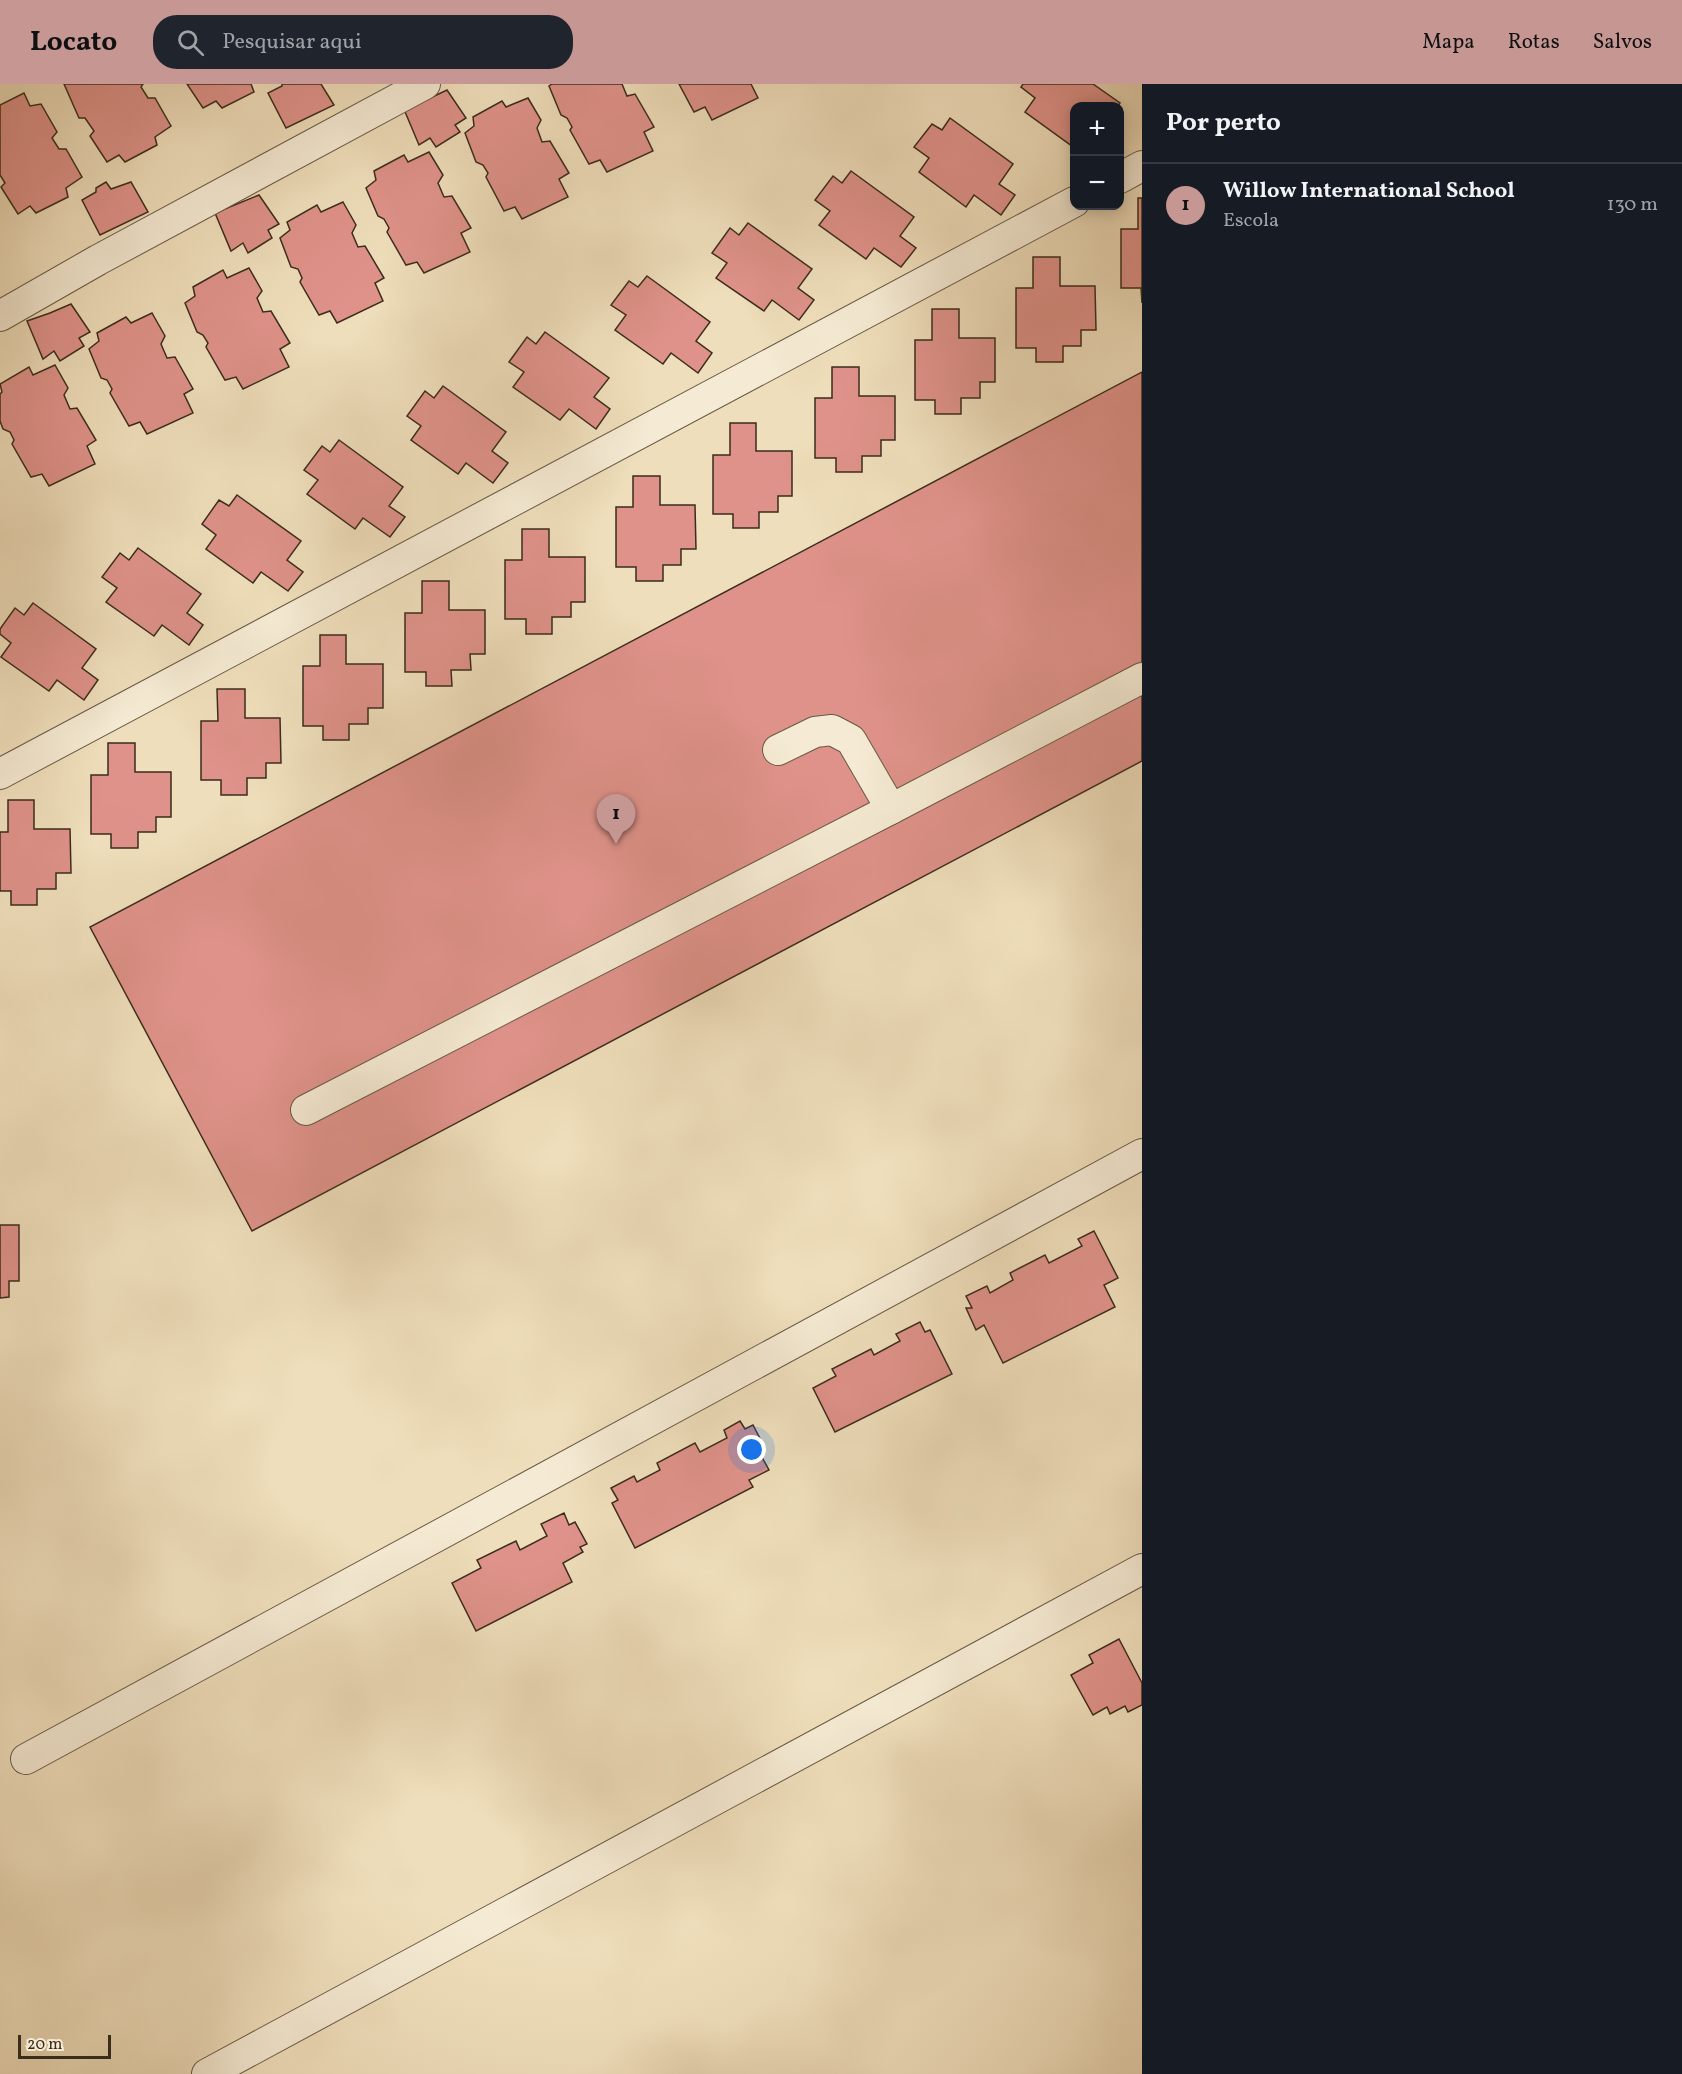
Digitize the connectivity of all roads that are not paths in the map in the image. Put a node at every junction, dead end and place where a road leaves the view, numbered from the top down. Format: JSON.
{"nodes":[{"id":1,"x":425,"y":84,"type":"edge"},
{"id":2,"x":1142,"y":166,"type":"edge"},
{"id":3,"x":1124,"y":175,"type":"edge"},
{"id":4,"x":1070,"y":204,"type":"edge"},
{"id":5,"x":0,"y":316,"type":"edge"},
{"id":6,"x":1142,"y":678,"type":"edge"},
{"id":7,"x":778,"y":750,"type":"dead end"},
{"id":8,"x":0,"y":774,"type":"edge"},
{"id":9,"x":891,"y":809,"type":"junction"},
{"id":10,"x":306,"y":1110,"type":"dead end"},
{"id":11,"x":1142,"y":1154,"type":"edge"},
{"id":12,"x":1142,"y":1569,"type":"edge"},
{"id":13,"x":27,"y":1759,"type":"dead end"},
{"id":14,"x":207,"y":2074,"type":"edge"}],
"edges":[{"from":1,"to":5,"type":"street"},
{"from":2,"to":3,"type":"street"},
{"from":4,"to":8,"type":"street"},
{"from":6,"to":9,"type":"street"},
{"from":7,"to":9,"type":"street"},
{"from":9,"to":10,"type":"street"},
{"from":11,"to":13,"type":"street"},
{"from":12,"to":14,"type":"street"}]}
